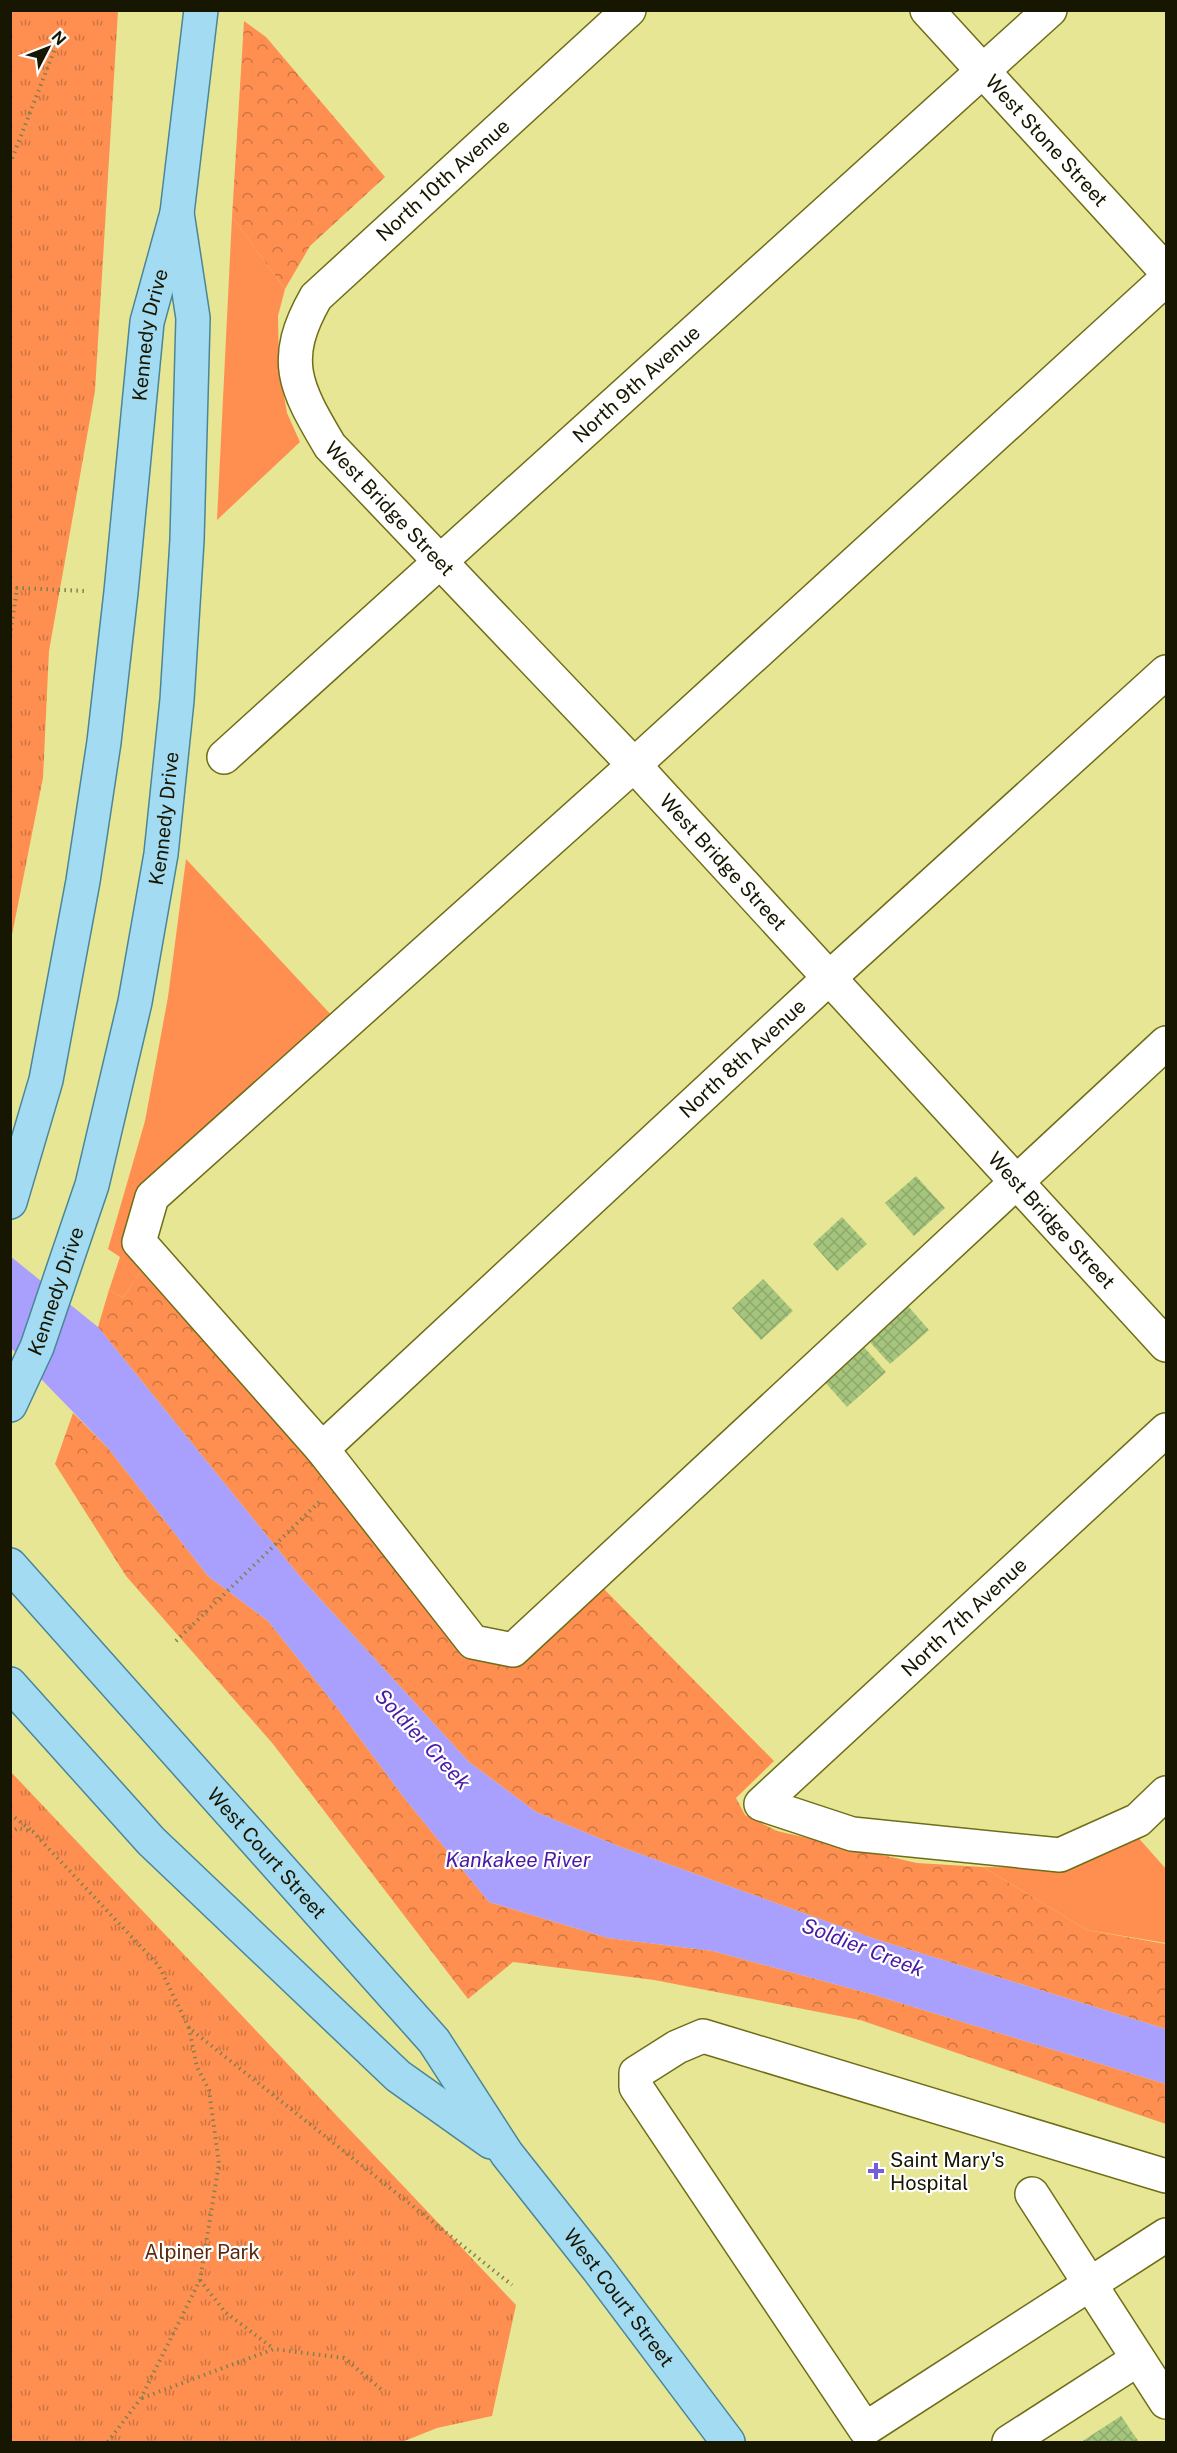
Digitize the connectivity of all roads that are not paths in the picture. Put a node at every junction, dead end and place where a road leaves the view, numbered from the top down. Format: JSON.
{"nodes":[{"id":1,"x":201,"y":10,"type":"edge"},
{"id":2,"x":629,"y":10,"type":"edge"},
{"id":3,"x":927,"y":10,"type":"edge"},
{"id":4,"x":1050,"y":10,"type":"edge"},
{"id":5,"x":984,"y":71,"type":"junction"},
{"id":6,"x":177,"y":213,"type":"junction"},
{"id":7,"x":1167,"y":271,"type":"edge"},
{"id":8,"x":1167,"y":279,"type":"edge"},
{"id":9,"x":294,"y":371,"type":"joint"},
{"id":10,"x":439,"y":562,"type":"junction"},
{"id":11,"x":1167,"y":672,"type":"edge"},
{"id":12,"x":224,"y":757,"type":"dead end"},
{"id":13,"x":634,"y":765,"type":"junction"},
{"id":14,"x":828,"y":979,"type":"junction"},
{"id":15,"x":1167,"y":1043,"type":"edge"},
{"id":16,"x":1016,"y":1182,"type":"junction"},
{"id":17,"x":10,"y":1202,"type":"edge"},
{"id":18,"x":1167,"y":1345,"type":"edge"},
{"id":19,"x":10,"y":1405,"type":"edge"},
{"id":20,"x":1167,"y":1431,"type":"edge"},
{"id":21,"x":322,"y":1449,"type":"junction"},
{"id":22,"x":10,"y":1565,"type":"edge"},
{"id":23,"x":10,"y":1684,"type":"edge"},
{"id":24,"x":1167,"y":1793,"type":"edge"},
{"id":25,"x":507,"y":2154,"type":"junction"},
{"id":26,"x":1167,"y":2176,"type":"edge"},
{"id":27,"x":1032,"y":2194,"type":"dead end"},
{"id":28,"x":1167,"y":2235,"type":"edge"},
{"id":29,"x":1090,"y":2286,"type":"junction"},
{"id":30,"x":1138,"y":2359,"type":"junction"},
{"id":31,"x":1167,"y":2402,"type":"edge"},
{"id":32,"x":870,"y":2436,"type":"edge"},
{"id":33,"x":728,"y":2442,"type":"edge"},
{"id":34,"x":1009,"y":2442,"type":"edge"}],
"edges":[{"from":1,"to":6,"type":"main road","name":"Kennedy Drive"},
{"from":2,"to":9,"type":"street","name":"North 10th Avenue"},
{"from":3,"to":5,"type":"street","name":"West Stone Street"},
{"from":4,"to":5,"type":"street","name":"North 9th Avenue"},
{"from":5,"to":7,"type":"street","name":"West Stone Street"},
{"from":5,"to":10,"type":"street","name":"North 9th Avenue"},
{"from":6,"to":17,"type":"main road","name":"Kennedy Drive"},
{"from":6,"to":19,"type":"main road","name":"Kennedy Drive"},
{"from":8,"to":13,"type":"street"},
{"from":9,"to":10,"type":"street","name":"West Bridge Street"},
{"from":10,"to":12,"type":"street","name":"North 9th Avenue"},
{"from":10,"to":13,"type":"street","name":"West Bridge Street"},
{"from":11,"to":14,"type":"street","name":"North 8th Avenue"},
{"from":13,"to":14,"type":"street","name":"West Bridge Street"},
{"from":13,"to":21,"type":"street"},
{"from":14,"to":16,"type":"street","name":"West Bridge Street"},
{"from":14,"to":21,"type":"street","name":"North 8th Avenue"},
{"from":15,"to":16,"type":"street"},
{"from":16,"to":18,"type":"street","name":"West Bridge Street"},
{"from":16,"to":21,"type":"street"},
{"from":20,"to":24,"type":"street","name":"North 7th Avenue"},
{"from":22,"to":25,"type":"main road","name":"West Court Street"},
{"from":23,"to":25,"type":"main road","name":"West Court Street"},
{"from":25,"to":33,"type":"main road","name":"West Court Street"},
{"from":26,"to":32,"type":"street"},
{"from":27,"to":29,"type":"street"},
{"from":28,"to":29,"type":"street"},
{"from":29,"to":30,"type":"street"},
{"from":29,"to":32,"type":"street"},
{"from":30,"to":31,"type":"street"},
{"from":30,"to":34,"type":"street"}]}
